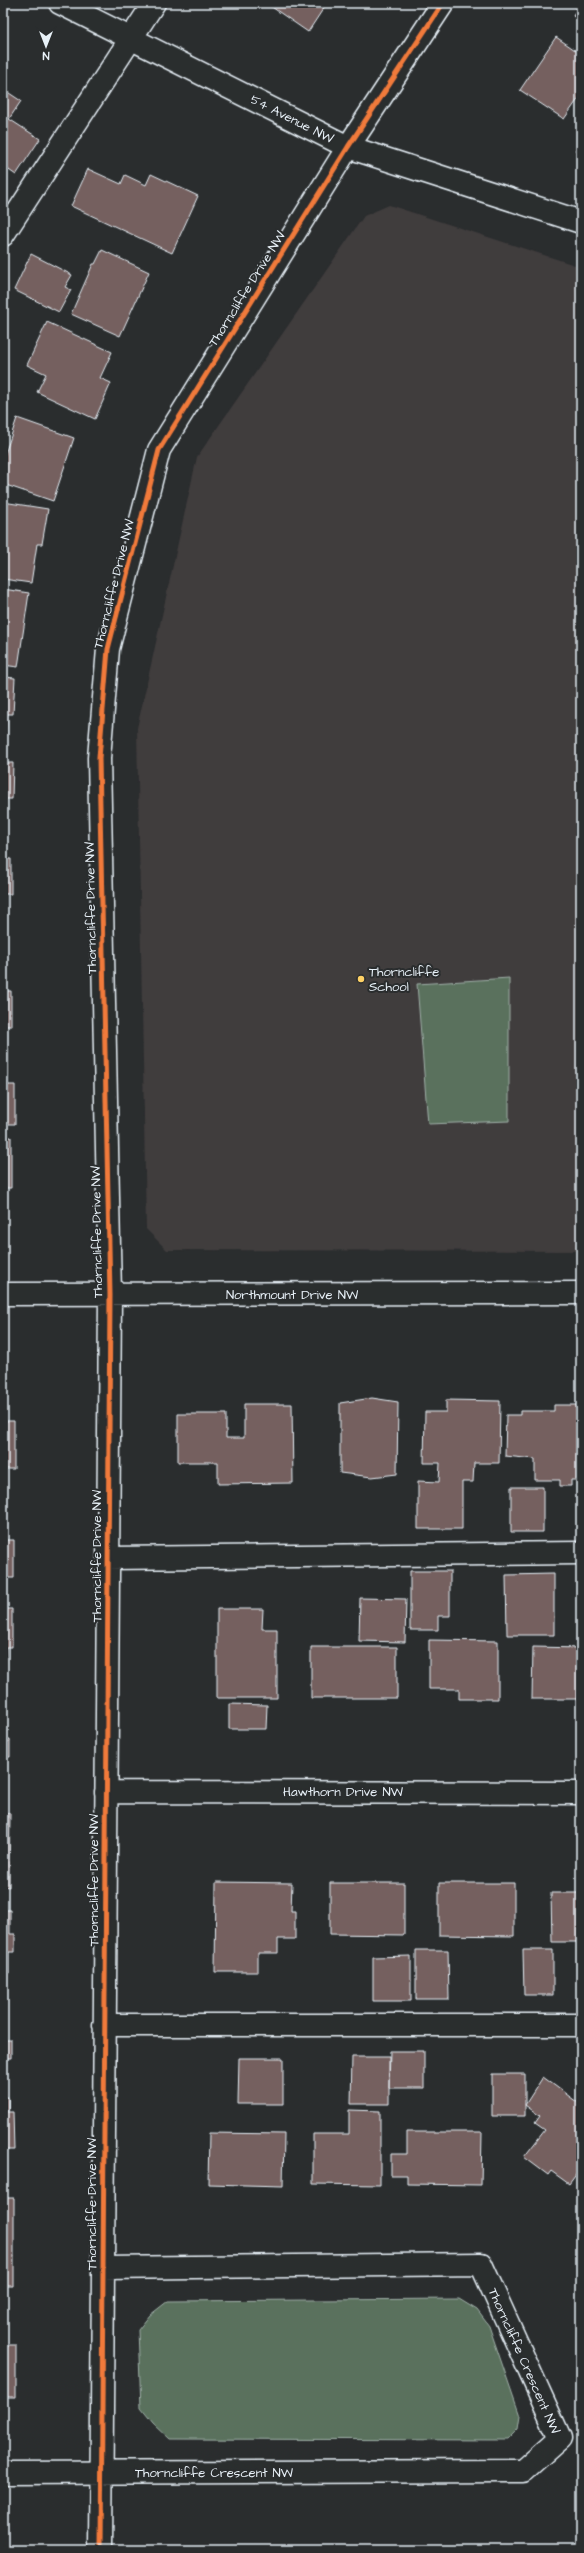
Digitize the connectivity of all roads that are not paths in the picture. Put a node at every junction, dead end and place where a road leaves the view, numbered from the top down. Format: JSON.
{"nodes":[{"id":1,"x":60,"y":3,"type":"edge"},
{"id":2,"x":154,"y":3,"type":"edge"},
{"id":3,"x":443,"y":3,"type":"edge"},
{"id":4,"x":131,"y":38,"type":"junction"},
{"id":5,"x":348,"y":147,"type":"junction"},
{"id":6,"x":581,"y":222,"type":"edge"},
{"id":7,"x":3,"y":235,"type":"edge"},
{"id":8,"x":3,"y":1294,"type":"edge"},
{"id":9,"x":581,"y":1294,"type":"edge"},
{"id":10,"x":110,"y":1295,"type":"junction"},
{"id":11,"x":581,"y":1553,"type":"edge"},
{"id":12,"x":108,"y":1558,"type":"junction"},
{"id":13,"x":106,"y":1792,"type":"junction"},
{"id":14,"x":581,"y":1793,"type":"edge"},
{"id":15,"x":104,"y":2025,"type":"junction"},
{"id":16,"x":581,"y":2025,"type":"edge"},
{"id":17,"x":103,"y":2268,"type":"junction"},
{"id":18,"x":3,"y":2473,"type":"edge"},
{"id":19,"x":101,"y":2474,"type":"junction"},
{"id":20,"x":101,"y":2550,"type":"edge"}],
"edges":[{"from":1,"to":4,"type":"street","name":"54 Avenue NW"},
{"from":2,"to":4,"type":"street"},
{"from":3,"to":5,"type":"street","name":"Thorncliffe Drive NW"},
{"from":4,"to":5,"type":"street","name":"54 Avenue NW"},
{"from":4,"to":7,"type":"street"},
{"from":5,"to":6,"type":"street","name":"54 Avenue NW"},
{"from":5,"to":10,"type":"street","name":"Thorncliffe Drive NW"},
{"from":8,"to":10,"type":"street","name":"Northmount Drive NW"},
{"from":9,"to":10,"type":"street","name":"Northmount Drive NW"},
{"from":10,"to":12,"type":"street","name":"Thorncliffe Drive NW"},
{"from":11,"to":12,"type":"street"},
{"from":12,"to":13,"type":"street","name":"Thorncliffe Drive NW"},
{"from":13,"to":14,"type":"street","name":"Hawthorn Drive NW"},
{"from":13,"to":15,"type":"street","name":"Thorncliffe Drive NW"},
{"from":15,"to":16,"type":"street"},
{"from":15,"to":17,"type":"street","name":"Thorncliffe Drive NW"},
{"from":17,"to":19,"type":"street","name":"Thorncliffe Drive NW"},
{"from":17,"to":19,"type":"street","name":"Thorncliffe Crescent NW"},
{"from":18,"to":19,"type":"street"},
{"from":19,"to":20,"type":"street","name":"Thorncliffe Drive NW"}]}
